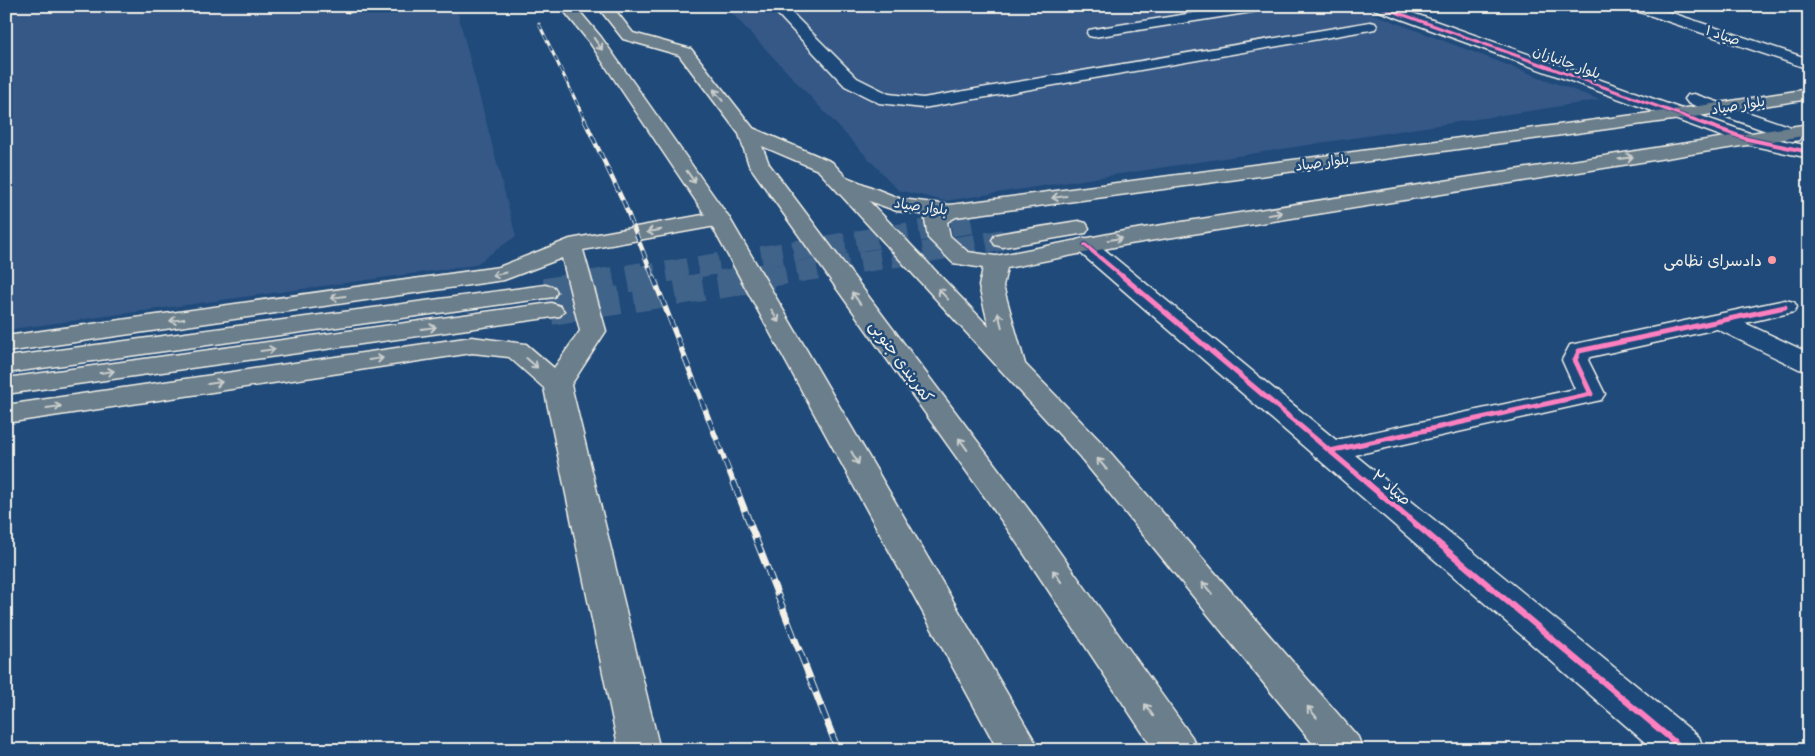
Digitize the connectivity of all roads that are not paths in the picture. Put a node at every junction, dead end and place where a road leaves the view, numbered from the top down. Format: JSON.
{"nodes":[{"id":1,"x":777,"y":6,"type":"edge"},
{"id":2,"x":1265,"y":6,"type":"edge"},
{"id":3,"x":1379,"y":6,"type":"edge"},
{"id":4,"x":1636,"y":6,"type":"edge"},
{"id":5,"x":605,"y":7,"type":"edge"},
{"id":6,"x":570,"y":9,"type":"edge"},
{"id":7,"x":1433,"y":9,"type":"edge"},
{"id":8,"x":1157,"y":10,"type":"dead end"},
{"id":9,"x":1409,"y":17,"type":"junction"},
{"id":10,"x":1179,"y":20,"type":"junction"},
{"id":11,"x":1370,"y":26,"type":"dead end"},
{"id":12,"x":1094,"y":33,"type":"dead end"},
{"id":13,"x":1239,"y":49,"type":"junction"},
{"id":14,"x":1809,"y":64,"type":"edge"},
{"id":15,"x":1675,"y":93,"type":"dead end"},
{"id":16,"x":1809,"y":94,"type":"edge"},
{"id":17,"x":1719,"y":108,"type":"junction"},
{"id":18,"x":1680,"y":114,"type":"junction"},
{"id":19,"x":1809,"y":129,"type":"edge"},
{"id":20,"x":1548,"y":132,"type":"junction"},
{"id":21,"x":1787,"y":132,"type":"junction"},
{"id":22,"x":748,"y":134,"type":"junction"},
{"id":23,"x":1747,"y":139,"type":"junction"},
{"id":24,"x":1809,"y":152,"type":"edge"},
{"id":25,"x":1597,"y":163,"type":"junction"},
{"id":26,"x":839,"y":181,"type":"junction"},
{"id":27,"x":950,"y":211,"type":"junction"},
{"id":28,"x":720,"y":219,"type":"junction"},
{"id":29,"x":975,"y":222,"type":"tunnel mouth"},
{"id":30,"x":1003,"y":240,"type":"tunnel mouth"},
{"id":31,"x":1085,"y":245,"type":"junction"},
{"id":32,"x":570,"y":246,"type":"junction"},
{"id":33,"x":996,"y":263,"type":"junction"},
{"id":34,"x":1785,"y":307,"type":"dead end"},
{"id":35,"x":1720,"y":320,"type":"junction"},
{"id":36,"x":6,"y":344,"type":"edge"},
{"id":37,"x":1809,"y":363,"type":"edge"},
{"id":38,"x":6,"y":365,"type":"edge"},
{"id":39,"x":1012,"y":367,"type":"junction"},
{"id":40,"x":557,"y":385,"type":"junction"},
{"id":41,"x":6,"y":386,"type":"edge"},
{"id":42,"x":6,"y":414,"type":"edge"},
{"id":43,"x":1330,"y":451,"type":"junction"},
{"id":44,"x":640,"y":750,"type":"edge"},
{"id":45,"x":1020,"y":750,"type":"edge"},
{"id":46,"x":1177,"y":750,"type":"edge"},
{"id":47,"x":1343,"y":750,"type":"edge"},
{"id":48,"x":1684,"y":750,"type":"edge"}],
"edges":[{"from":1,"to":13,"type":"street"},
{"from":2,"to":10,"type":"street"},
{"from":3,"to":9,"type":"street","name":"بلوار جانبازان"},
{"from":4,"to":14,"type":"street","name":"صیاد ۱"},
{"from":5,"to":6,"type":"main road"},
{"from":22,"to":5,"type":"main road","name":"کمربندی جنوبی","one_way":true},
{"from":6,"to":28,"type":"main road","one_way":true},
{"from":7,"to":9,"type":"street"},
{"from":8,"to":10,"type":"street"},
{"from":9,"to":18,"type":"street","name":"بلوار جانبازان"},
{"from":10,"to":12,"type":"street"},
{"from":10,"to":13,"type":"street"},
{"from":11,"to":13,"type":"street"},
{"from":15,"to":17,"type":"street"},
{"from":16,"to":17,"type":"main road","name":"بلوار صیاد"},
{"from":17,"to":18,"type":"main road","name":"بلوار صیاد"},
{"from":17,"to":21,"type":"street"},
{"from":18,"to":20,"type":"main road","name":"بلوار صیاد"},
{"from":18,"to":23,"type":"street","name":"بلوار جانبازان"},
{"from":19,"to":21,"type":"main road"},
{"from":20,"to":27,"type":"main road","name":"بلوار صیاد","one_way":true},
{"from":20,"to":29,"type":"main road"},
{"from":21,"to":23,"type":"main road"},
{"from":21,"to":24,"type":"street"},
{"from":22,"to":26,"type":"main road"},
{"from":46,"to":22,"type":"main road","name":"کمربندی جنوبی","one_way":true},
{"from":23,"to":24,"type":"street","name":"بلوار جانبازان"},
{"from":25,"to":23,"type":"main road","one_way":true},
{"from":25,"to":30,"type":"main road"},
{"from":31,"to":25,"type":"main road","one_way":true},
{"from":26,"to":27,"type":"main road","name":"بلوار صیاد"},
{"from":39,"to":26,"type":"main road","one_way":true},
{"from":27,"to":33,"type":"main road"},
{"from":28,"to":32,"type":"main road","one_way":true},
{"from":28,"to":45,"type":"main road","one_way":true},
{"from":31,"to":33,"type":"main road"},
{"from":31,"to":43,"type":"street","name":"صیاد ۲"},
{"from":32,"to":36,"type":"main road","one_way":true},
{"from":32,"to":40,"type":"main road"},
{"from":39,"to":33,"type":"main road","one_way":true},
{"from":34,"to":35,"type":"street"},
{"from":35,"to":37,"type":"street"},
{"from":35,"to":43,"type":"street"},
{"from":41,"to":38,"type":"main road","one_way":true},
{"from":47,"to":39,"type":"main road","one_way":true},
{"from":42,"to":40,"type":"main road","one_way":true},
{"from":40,"to":44,"type":"main road"},
{"from":43,"to":48,"type":"street","name":"صیاد ۲"}]}
